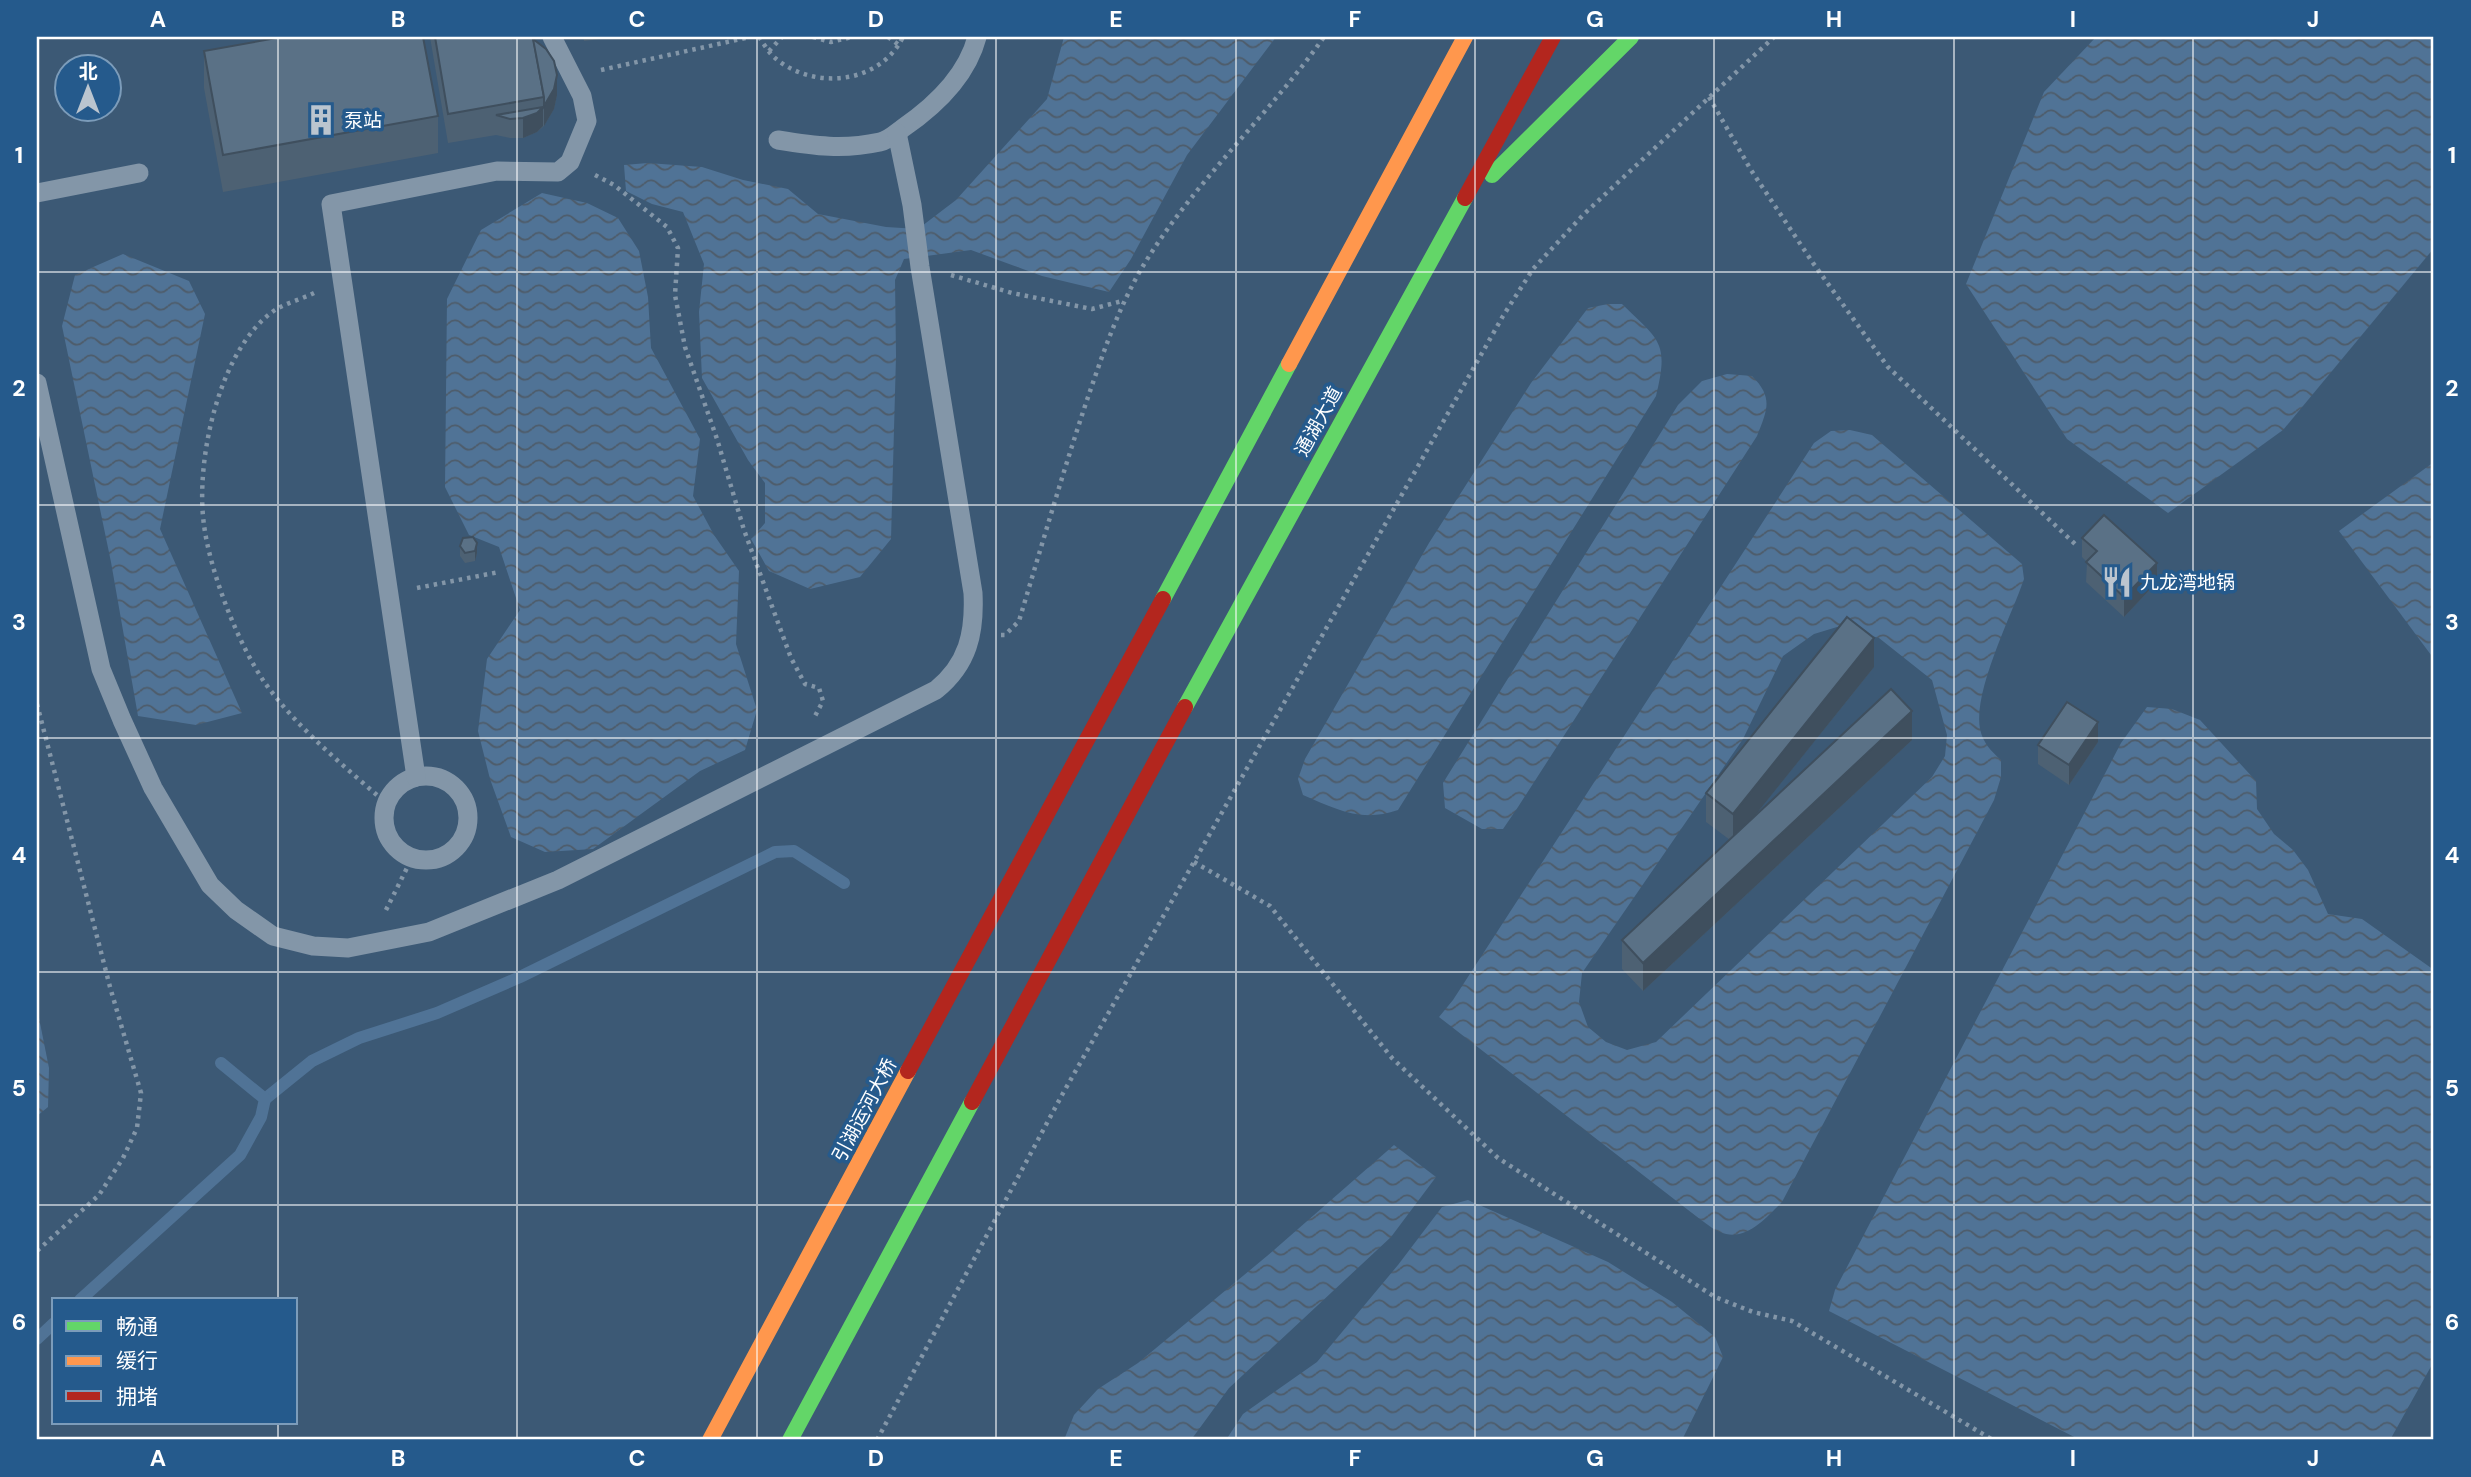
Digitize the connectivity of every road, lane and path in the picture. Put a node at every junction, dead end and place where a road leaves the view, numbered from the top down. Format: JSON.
{"nodes":[{"id":1,"x":552,"y":37,"type":"edge"},
{"id":2,"x":750,"y":37,"type":"edge"},
{"id":3,"x":759,"y":37,"type":"edge"},
{"id":4,"x":782,"y":37,"type":"edge"},
{"id":5,"x":813,"y":37,"type":"edge"},
{"id":6,"x":852,"y":37,"type":"edge"},
{"id":7,"x":888,"y":37,"type":"edge"},
{"id":8,"x":903,"y":37,"type":"edge"},
{"id":9,"x":977,"y":37,"type":"edge"},
{"id":10,"x":1324,"y":37,"type":"edge"},
{"id":11,"x":1465,"y":37,"type":"edge"},
{"id":12,"x":1553,"y":37,"type":"edge"},
{"id":13,"x":1631,"y":37,"type":"edge"},
{"id":14,"x":1774,"y":37,"type":"edge"},
{"id":15,"x":899,"y":45,"type":"junction"},
{"id":16,"x":769,"y":51,"type":"junction"},
{"id":17,"x":572,"y":76,"type":"junction"},
{"id":18,"x":1709,"y":97,"type":"junction"},
{"id":19,"x":897,"y":133,"type":"junction"},
{"id":20,"x":778,"y":140,"type":"dead end"},
{"id":21,"x":570,"y":162,"type":"junction"},
{"id":22,"x":139,"y":173,"type":"dead end"},
{"id":23,"x":37,"y":193,"type":"edge"},
{"id":24,"x":1460,"y":206,"type":"junction"},
{"id":25,"x":920,"y":267,"type":"junction"},
{"id":26,"x":342,"y":281,"type":"junction"},
{"id":27,"x":1123,"y":301,"type":"junction"},
{"id":28,"x":37,"y":383,"type":"edge"},
{"id":29,"x":2075,"y":544,"type":"dead end"},
{"id":30,"x":499,"y":572,"type":"dead end"},
{"id":31,"x":388,"y":594,"type":"junction"},
{"id":32,"x":972,"y":634,"type":"junction"},
{"id":33,"x":37,"y":704,"type":"edge"},
{"id":34,"x":814,"y":751,"type":"junction"},
{"id":35,"x":416,"y":777,"type":"junction"},
{"id":36,"x":386,"y":803,"type":"junction"},
{"id":37,"x":412,"y":858,"type":"junction"},
{"id":38,"x":1194,"y":862,"type":"junction"},
{"id":39,"x":368,"y":944,"type":"junction"},
{"id":40,"x":37,"y":1251,"type":"edge"},
{"id":41,"x":710,"y":1440,"type":"edge"},
{"id":42,"x":790,"y":1440,"type":"edge"},
{"id":43,"x":877,"y":1440,"type":"edge"},
{"id":44,"x":1993,"y":1440,"type":"edge"}],
"edges":[{"from":1,"to":17,"type":"lane"},
{"from":2,"to":17,"type":"path"},
{"from":3,"to":16,"type":"path"},
{"from":4,"to":16,"type":"path"},
{"from":5,"to":6,"type":"path"},
{"from":7,"to":15,"type":"path"},
{"from":8,"to":15,"type":"path"},
{"from":9,"to":19,"type":"lane"},
{"from":10,"to":27,"type":"path"},
{"from":11,"to":41,"type":"main road","name":"引湖运河大桥"},
{"from":12,"to":24,"type":"main road","name":"通湖大道"},
{"from":13,"to":24,"type":"main road"},
{"from":14,"to":18,"type":"path"},
{"from":15,"to":16,"type":"path"},
{"from":17,"to":21,"type":"lane"},
{"from":18,"to":29,"type":"path"},
{"from":18,"to":38,"type":"path"},
{"from":19,"to":20,"type":"lane"},
{"from":19,"to":25,"type":"lane"},
{"from":21,"to":26,"type":"lane"},
{"from":21,"to":34,"type":"path"},
{"from":22,"to":23,"type":"lane"},
{"from":24,"to":42,"type":"main road","name":"通湖大道"},
{"from":25,"to":27,"type":"path"},
{"from":25,"to":32,"type":"lane"},
{"from":26,"to":31,"type":"lane"},
{"from":26,"to":36,"type":"path"},
{"from":27,"to":32,"type":"path"},
{"from":28,"to":39,"type":"lane"},
{"from":30,"to":31,"type":"path"},
{"from":31,"to":35,"type":"lane"},
{"from":32,"to":34,"type":"lane"},
{"from":33,"to":40,"type":"path"},
{"from":34,"to":39,"type":"lane"},
{"from":35,"to":36,"type":"lane"},
{"from":35,"to":37,"type":"lane"},
{"from":36,"to":37,"type":"lane"},
{"from":37,"to":39,"type":"path"},
{"from":38,"to":43,"type":"path"},
{"from":38,"to":44,"type":"path"}]}
